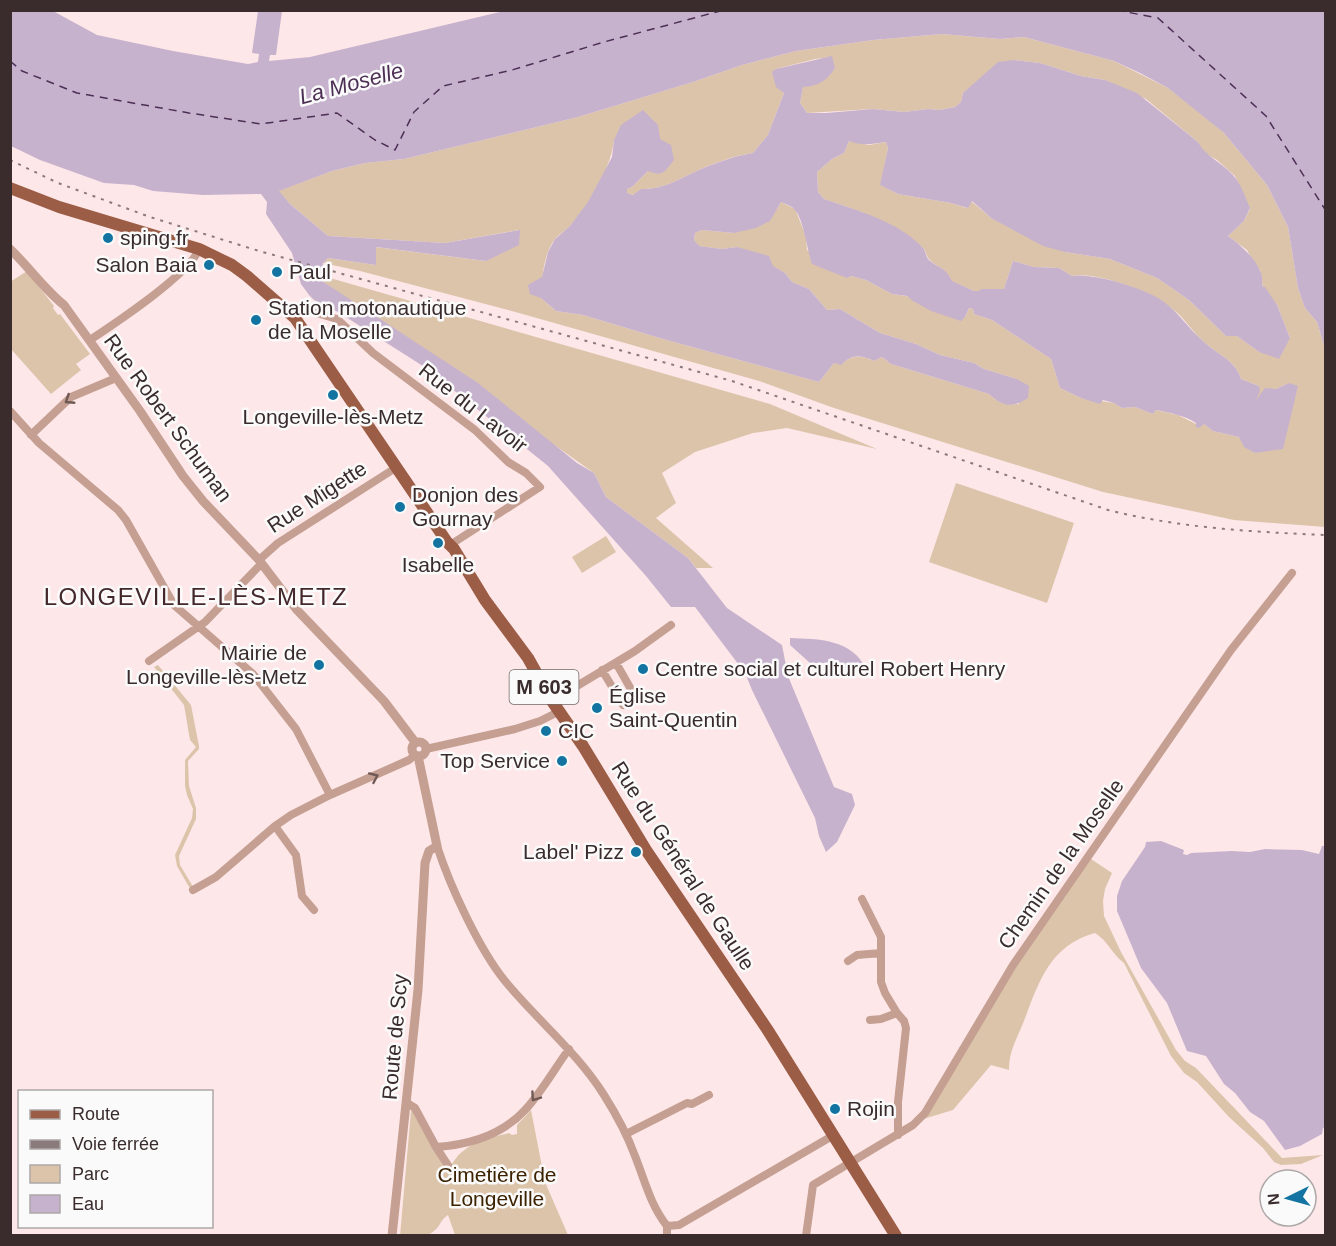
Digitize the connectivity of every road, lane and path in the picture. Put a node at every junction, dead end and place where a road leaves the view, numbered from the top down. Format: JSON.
{"nodes":[{"id":1,"x":10,"y":188,"type":"edge"},
{"id":2,"x":10,"y":249,"type":"edge"},
{"id":3,"x":199,"y":249,"type":"junction"},
{"id":4,"x":295,"y":318,"type":"junction"},
{"id":5,"x":90,"y":340,"type":"junction"},
{"id":6,"x":116,"y":378,"type":"junction"},
{"id":7,"x":10,"y":411,"type":"edge"},
{"id":8,"x":31,"y":435,"type":"junction"},
{"id":9,"x":398,"y":467,"type":"junction"},
{"id":10,"x":450,"y":545,"type":"junction"},
{"id":11,"x":260,"y":562,"type":"junction"},
{"id":12,"x":1292,"y":573,"type":"dead end"},
{"id":13,"x":671,"y":625,"type":"dead end"},
{"id":14,"x":197,"y":627,"type":"junction"},
{"id":15,"x":149,"y":661,"type":"dead end"},
{"id":16,"x":616,"y":663,"type":"junction"},
{"id":17,"x":602,"y":670,"type":"junction"},
{"id":18,"x":556,"y":706,"type":"junction"},
{"id":19,"x":415,"y":742,"type":"junction"},
{"id":20,"x":426,"y":749,"type":"junction"},
{"id":21,"x":417,"y":756,"type":"junction"},
{"id":22,"x":330,"y":795,"type":"junction"},
{"id":23,"x":275,"y":826,"type":"junction"},
{"id":24,"x":437,"y":846,"type":"junction"},
{"id":25,"x":193,"y":890,"type":"dead end"},
{"id":26,"x":862,"y":899,"type":"dead end"},
{"id":27,"x":314,"y":910,"type":"dead end"},
{"id":28,"x":881,"y":953,"type":"junction"},
{"id":29,"x":848,"y":961,"type":"dead end"},
{"id":30,"x":897,"y":1013,"type":"junction"},
{"id":31,"x":870,"y":1020,"type":"dead end"},
{"id":32,"x":569,"y":1049,"type":"junction"},
{"id":33,"x":709,"y":1095,"type":"dead end"},
{"id":34,"x":407,"y":1103,"type":"junction"},
{"id":35,"x":626,"y":1134,"type":"junction"},
{"id":36,"x":834,"y":1135,"type":"junction"},
{"id":37,"x":898,"y":1135,"type":"junction"},
{"id":38,"x":436,"y":1148,"type":"junction"},
{"id":39,"x":851,"y":1162,"type":"junction"},
{"id":40,"x":451,"y":1170,"type":"dead end"},
{"id":41,"x":667,"y":1226,"type":"junction"},
{"id":42,"x":392,"y":1236,"type":"edge"},
{"id":43,"x":667,"y":1236,"type":"edge"},
{"id":44,"x":806,"y":1236,"type":"edge"},
{"id":45,"x":896,"y":1236,"type":"edge"}],
"edges":[{"from":1,"to":3,"type":"main road","name":"Rue du Général de Gaulle","number":"M 603"},
{"from":2,"to":5,"type":"street","name":"Rue Robert Schuman"},
{"from":3,"to":4,"type":"main road","name":"Rue du Général de Gaulle","number":"M 603"},
{"from":3,"to":5,"type":"street"},
{"from":4,"to":9,"type":"main road","name":"Rue du Général de Gaulle","number":"M 603"},
{"from":4,"to":10,"type":"street","name":"Rue du Lavoir"},
{"from":5,"to":6,"type":"street","name":"Rue Robert Schuman"},
{"from":6,"to":8,"type":"street","one_way":true},
{"from":6,"to":11,"type":"street","name":"Rue Robert Schuman"},
{"from":7,"to":8,"type":"street"},
{"from":8,"to":14,"type":"street"},
{"from":9,"to":10,"type":"main road","name":"Rue du Général de Gaulle","number":"M 603"},
{"from":9,"to":11,"type":"street","name":"Rue Migette"},
{"from":10,"to":18,"type":"main road","name":"Rue du Général de Gaulle","number":"M 603"},
{"from":11,"to":14,"type":"street","name":"Rue Migette"},
{"from":11,"to":19,"type":"street","name":"Rue Robert Schuman"},
{"from":12,"to":37,"type":"street","name":"Chemin de la Moselle"},
{"from":13,"to":16,"type":"street"},
{"from":14,"to":15,"type":"street","name":"Rue Migette"},
{"from":14,"to":22,"type":"street"},
{"from":16,"to":17,"type":"street"},
{"from":16,"to":17,"type":"street"},
{"from":17,"to":18,"type":"street"},
{"from":18,"to":20,"type":"street"},
{"from":18,"to":36,"type":"main road","name":"Rue du Général de Gaulle","number":"M 603"},
{"from":19,"to":20,"type":"street"},
{"from":19,"to":21,"type":"street"},
{"from":20,"to":21,"type":"street"},
{"from":22,"to":21,"type":"street","one_way":true},
{"from":21,"to":24,"type":"street"},
{"from":22,"to":23,"type":"street"},
{"from":23,"to":25,"type":"street"},
{"from":23,"to":27,"type":"street"},
{"from":24,"to":32,"type":"street"},
{"from":24,"to":34,"type":"street","name":"Route de Scy"},
{"from":26,"to":28,"type":"street"},
{"from":28,"to":29,"type":"street"},
{"from":28,"to":30,"type":"street"},
{"from":30,"to":31,"type":"street"},
{"from":30,"to":37,"type":"street"},
{"from":32,"to":35,"type":"street"},
{"from":32,"to":38,"type":"street","one_way":true},
{"from":33,"to":35,"type":"street"},
{"from":34,"to":38,"type":"street"},
{"from":34,"to":42,"type":"street","name":"Route de Scy"},
{"from":35,"to":41,"type":"street"},
{"from":36,"to":39,"type":"main road","name":"Rue du Général de Gaulle","number":"M 603"},
{"from":36,"to":41,"type":"street"},
{"from":37,"to":39,"type":"street","name":"Chemin de la Moselle"},
{"from":38,"to":40,"type":"street"},
{"from":39,"to":44,"type":"street","name":"Chemin de la Moselle"},
{"from":39,"to":45,"type":"main road","number":"M 603"},
{"from":41,"to":43,"type":"street"}]}
